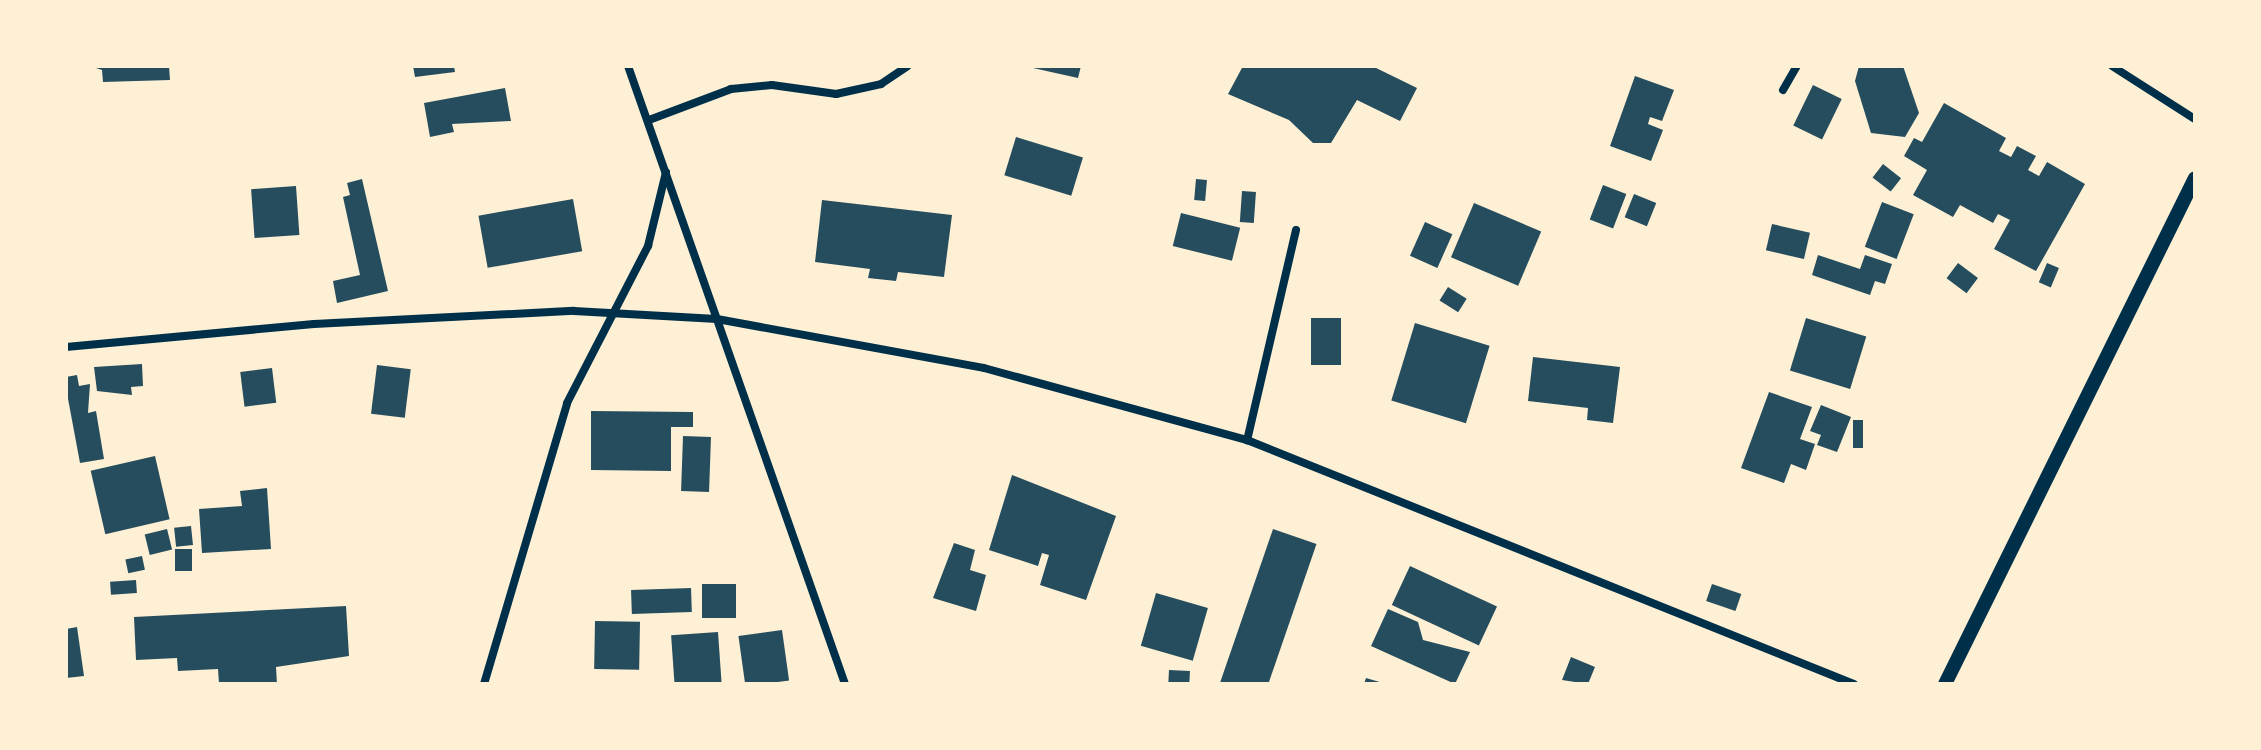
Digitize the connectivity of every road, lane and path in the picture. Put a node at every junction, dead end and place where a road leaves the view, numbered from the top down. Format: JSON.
{"nodes":[{"id":1,"x":628,"y":66,"type":"edge"},
{"id":2,"x":908,"y":66,"type":"edge"},
{"id":3,"x":1797,"y":66,"type":"edge"},
{"id":4,"x":2112,"y":66,"type":"edge"},
{"id":5,"x":1783,"y":90,"type":"dead end"},
{"id":6,"x":2195,"y":119,"type":"edge"},
{"id":7,"x":649,"y":120,"type":"junction"},
{"id":8,"x":666,"y":171,"type":"junction"},
{"id":9,"x":2195,"y":178,"type":"edge"},
{"id":10,"x":1296,"y":230,"type":"dead end"},
{"id":11,"x":612,"y":311,"type":"junction"},
{"id":12,"x":717,"y":319,"type":"junction"},
{"id":13,"x":66,"y":347,"type":"edge"},
{"id":14,"x":1247,"y":440,"type":"junction"},
{"id":15,"x":484,"y":684,"type":"edge"},
{"id":16,"x":845,"y":684,"type":"edge"},
{"id":17,"x":1854,"y":684,"type":"edge"},
{"id":18,"x":1945,"y":684,"type":"edge"}],
"edges":[{"from":1,"to":7,"type":"street"},
{"from":2,"to":7,"type":"street"},
{"from":3,"to":5,"type":"street"},
{"from":4,"to":6,"type":"street"},
{"from":7,"to":8,"type":"street"},
{"from":8,"to":11,"type":"street"},
{"from":8,"to":12,"type":"street"},
{"from":9,"to":18,"type":"street"},
{"from":10,"to":14,"type":"street"},
{"from":11,"to":12,"type":"street"},
{"from":11,"to":13,"type":"street"},
{"from":11,"to":15,"type":"street"},
{"from":12,"to":14,"type":"street"},
{"from":12,"to":16,"type":"street"},
{"from":14,"to":17,"type":"street"}]}
